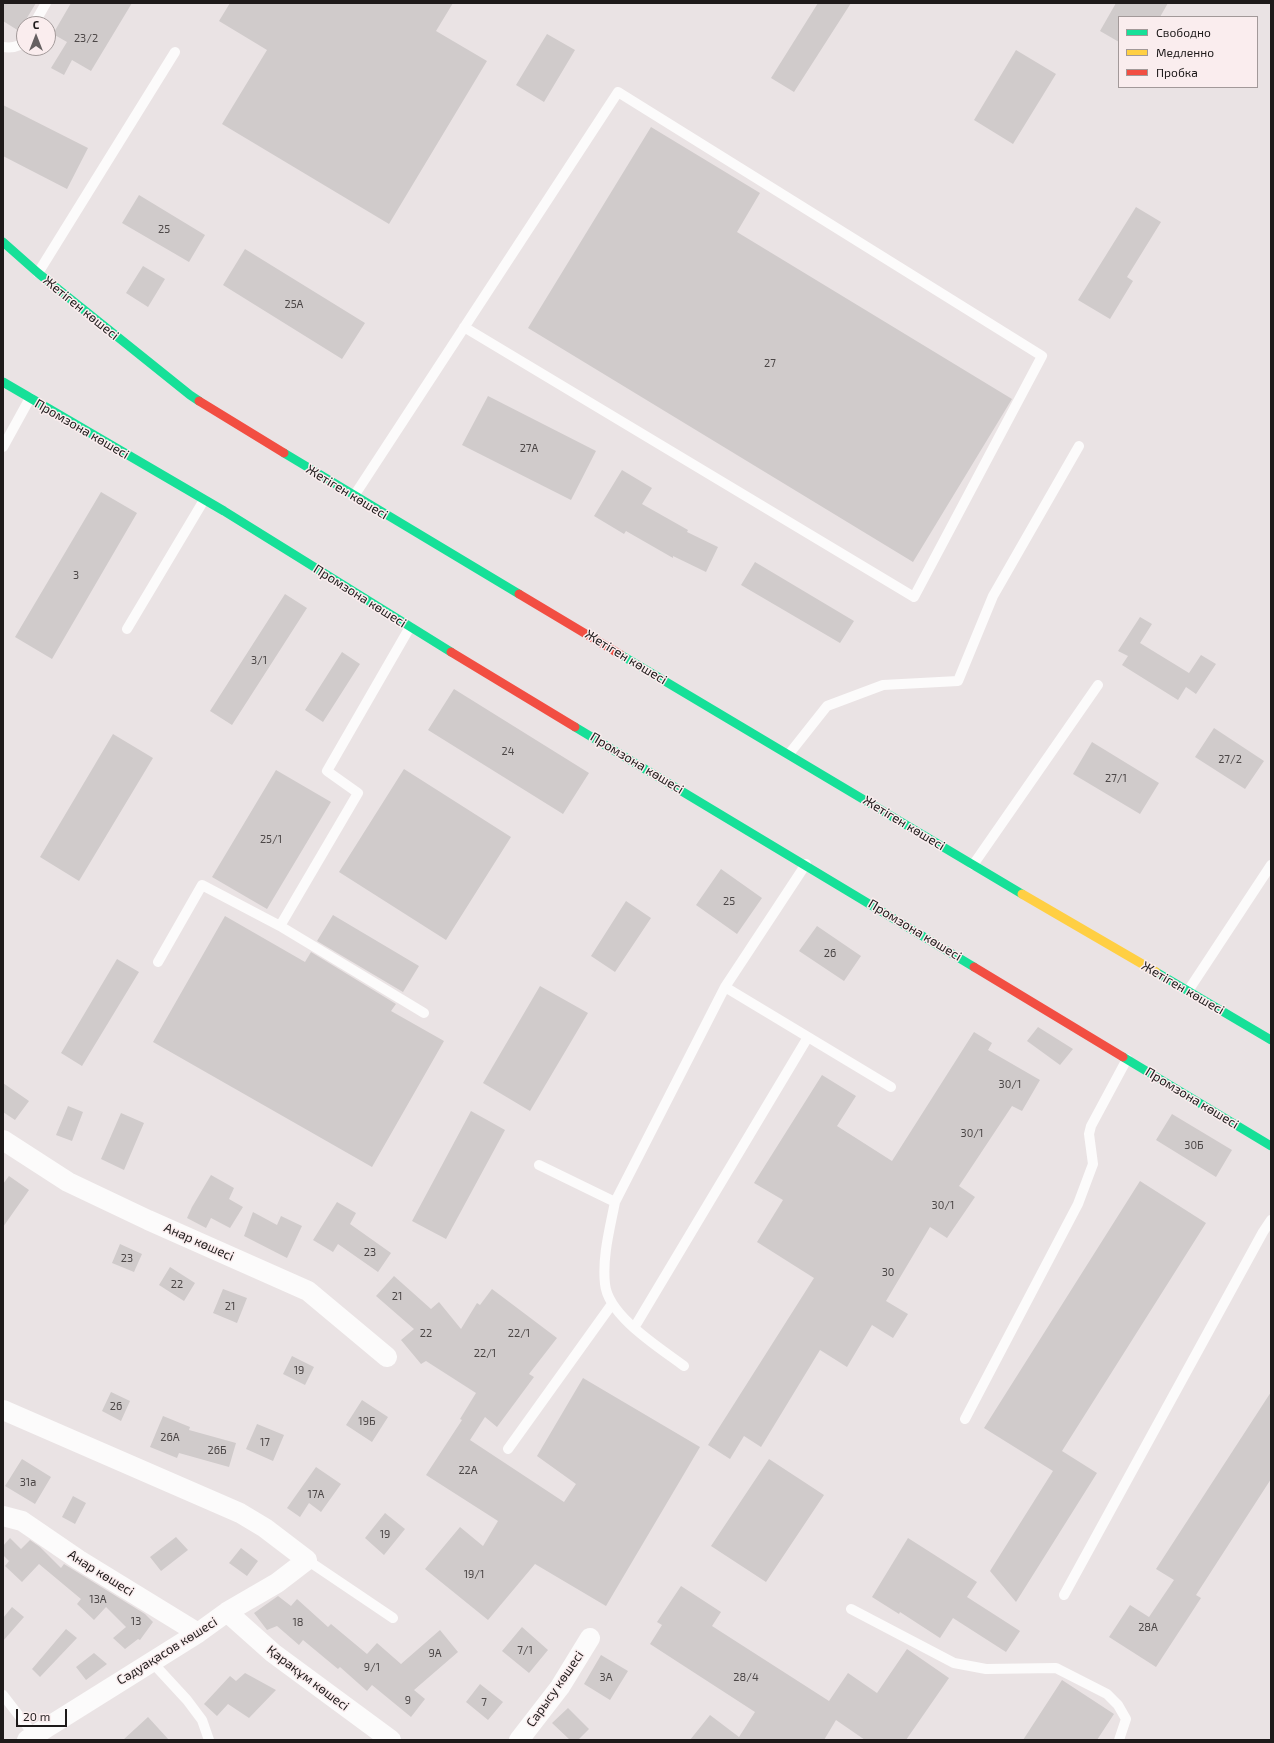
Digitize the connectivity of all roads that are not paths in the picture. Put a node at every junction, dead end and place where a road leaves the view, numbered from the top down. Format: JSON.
{"nodes":[{"id":1,"x":46,"y":3,"type":"edge"},
{"id":2,"x":39,"y":16,"type":"edge"},
{"id":3,"x":3,"y":47,"type":"edge"},
{"id":4,"x":16,"y":47,"type":"edge"},
{"id":5,"x":175,"y":52,"type":"dead end"},
{"id":6,"x":3,"y":242,"type":"edge"},
{"id":7,"x":38,"y":273,"type":"junction"},
{"id":8,"x":464,"y":327,"type":"junction"},
{"id":9,"x":3,"y":382,"type":"edge"},
{"id":10,"x":30,"y":398,"type":"junction"},
{"id":11,"x":1079,"y":446,"type":"dead end"},
{"id":12,"x":3,"y":447,"type":"edge"},
{"id":13,"x":354,"y":496,"type":"junction"},
{"id":14,"x":204,"y":500,"type":"junction"},
{"id":15,"x":410,"y":627,"type":"junction"},
{"id":16,"x":127,"y":629,"type":"dead end"},
{"id":17,"x":1098,"y":685,"type":"dead end"},
{"id":18,"x":789,"y":754,"type":"junction"},
{"id":19,"x":806,"y":864,"type":"junction"},
{"id":20,"x":973,"y":865,"type":"junction"},
{"id":21,"x":1271,"y":865,"type":"edge"},
{"id":22,"x":280,"y":926,"type":"junction"},
{"id":23,"x":158,"y":962,"type":"dead end"},
{"id":24,"x":725,"y":987,"type":"junction"},
{"id":25,"x":1188,"y":991,"type":"junction"},
{"id":26,"x":424,"y":1013,"type":"dead end"},
{"id":27,"x":808,"y":1037,"type":"junction"},
{"id":28,"x":1271,"y":1040,"type":"edge"},
{"id":29,"x":1127,"y":1059,"type":"junction"},
{"id":30,"x":891,"y":1087,"type":"dead end"},
{"id":31,"x":3,"y":1140,"type":"edge"},
{"id":32,"x":1271,"y":1146,"type":"edge"},
{"id":33,"x":539,"y":1165,"type":"dead end"},
{"id":34,"x":615,"y":1202,"type":"junction"},
{"id":35,"x":1271,"y":1220,"type":"edge"},
{"id":36,"x":612,"y":1304,"type":"junction"},
{"id":37,"x":634,"y":1328,"type":"junction"},
{"id":38,"x":387,"y":1357,"type":"dead end"},
{"id":39,"x":684,"y":1366,"type":"dead end"},
{"id":40,"x":3,"y":1410,"type":"edge"},
{"id":41,"x":964,"y":1419,"type":"dead end"},
{"id":42,"x":508,"y":1449,"type":"dead end"},
{"id":43,"x":3,"y":1516,"type":"edge"},
{"id":44,"x":307,"y":1560,"type":"junction"},
{"id":45,"x":1064,"y":1595,"type":"dead end"},
{"id":46,"x":851,"y":1609,"type":"dead end"},
{"id":47,"x":228,"y":1612,"type":"junction"},
{"id":48,"x":394,"y":1618,"type":"dead end"},
{"id":49,"x":198,"y":1633,"type":"junction"},
{"id":50,"x":590,"y":1638,"type":"dead end"},
{"id":51,"x":151,"y":1661,"type":"junction"},
{"id":52,"x":3,"y":1695,"type":"edge"},
{"id":53,"x":30,"y":1737,"type":"edge"},
{"id":54,"x":209,"y":1740,"type":"edge"},
{"id":55,"x":391,"y":1740,"type":"edge"},
{"id":56,"x":519,"y":1740,"type":"edge"},
{"id":57,"x":1119,"y":1740,"type":"edge"}],
"edges":[{"from":1,"to":2,"type":"lane"},
{"from":3,"to":4,"type":"lane"},
{"from":5,"to":7,"type":"lane"},
{"from":6,"to":7,"type":"street","name":"Жетіген көшесі"},
{"from":7,"to":13,"type":"street","name":"Жетіген көшесі"},
{"from":8,"to":8,"type":"lane"},
{"from":8,"to":13,"type":"lane"},
{"from":9,"to":10,"type":"street","name":"Промзона көшесі"},
{"from":10,"to":12,"type":"lane"},
{"from":10,"to":14,"type":"street","name":"Промзона көшесі"},
{"from":11,"to":18,"type":"lane"},
{"from":13,"to":18,"type":"street","name":"Жетіген көшесі"},
{"from":14,"to":15,"type":"street","name":"Промзона көшесі"},
{"from":14,"to":16,"type":"lane"},
{"from":15,"to":19,"type":"street","name":"Промзона көшесі"},
{"from":15,"to":22,"type":"lane"},
{"from":17,"to":20,"type":"lane"},
{"from":18,"to":20,"type":"street","name":"Жетіген көшесі"},
{"from":19,"to":24,"type":"lane"},
{"from":19,"to":29,"type":"street","name":"Промзона көшесі"},
{"from":20,"to":25,"type":"street","name":"Жетіген көшесі"},
{"from":21,"to":25,"type":"lane"},
{"from":22,"to":23,"type":"lane"},
{"from":22,"to":26,"type":"lane"},
{"from":24,"to":27,"type":"lane"},
{"from":24,"to":34,"type":"lane"},
{"from":25,"to":28,"type":"street","name":"Жетіген көшесі"},
{"from":27,"to":30,"type":"lane"},
{"from":27,"to":37,"type":"lane"},
{"from":29,"to":32,"type":"street","name":"Промзона көшесі"},
{"from":29,"to":41,"type":"lane"},
{"from":31,"to":38,"type":"street","name":"Анар көшесі"},
{"from":33,"to":34,"type":"lane"},
{"from":34,"to":36,"type":"lane"},
{"from":35,"to":45,"type":"lane"},
{"from":36,"to":37,"type":"lane"},
{"from":36,"to":42,"type":"lane"},
{"from":37,"to":39,"type":"lane"},
{"from":40,"to":44,"type":"street"},
{"from":43,"to":49,"type":"street","name":"Анар көшесі"},
{"from":44,"to":47,"type":"street","name":"Сәдуақасов көшесі"},
{"from":44,"to":48,"type":"lane"},
{"from":46,"to":57,"type":"lane"},
{"from":47,"to":49,"type":"street","name":"Сәдуақасов көшесі"},
{"from":47,"to":55,"type":"street","name":"Қарақұм көшесі"},
{"from":49,"to":51,"type":"street","name":"Сәдуақасов көшесі"},
{"from":50,"to":56,"type":"street","name":"Сарысу көшесі"},
{"from":51,"to":53,"type":"street","name":"Сәдуақасов көшесі"},
{"from":51,"to":54,"type":"lane"},
{"from":52,"to":53,"type":"lane"}]}
